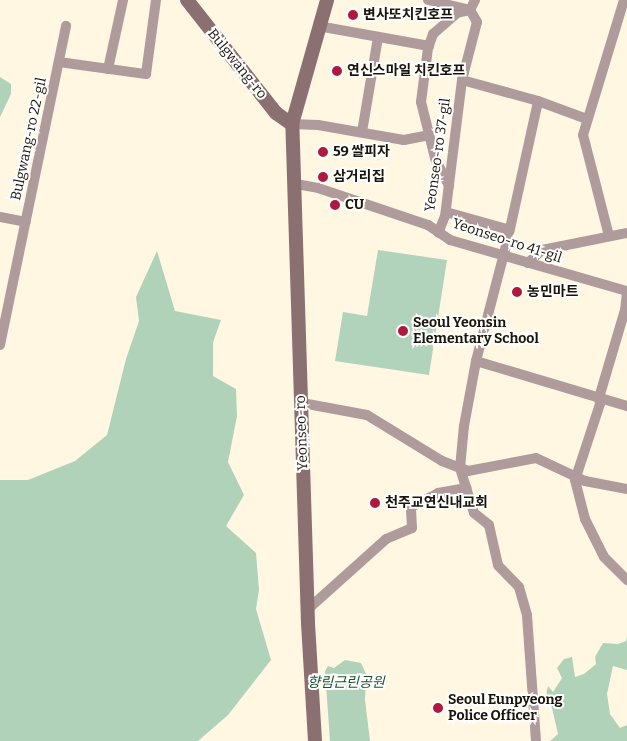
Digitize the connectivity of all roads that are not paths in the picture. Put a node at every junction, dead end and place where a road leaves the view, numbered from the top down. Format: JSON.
{"nodes":[{"id":1,"x":123,"y":0,"type":"edge"},
{"id":2,"x":156,"y":0,"type":"edge"},
{"id":3,"x":187,"y":0,"type":"edge"},
{"id":4,"x":327,"y":0,"type":"edge"},
{"id":5,"x":428,"y":0,"type":"edge"},
{"id":6,"x":473,"y":5,"type":"edge"},
{"id":7,"x":624,"y":6,"type":"edge"},
{"id":8,"x":66,"y":26,"type":"dead end"},
{"id":9,"x":318,"y":26,"type":"junction"},
{"id":10,"x":378,"y":37,"type":"junction"},
{"id":11,"x":428,"y":46,"type":"junction"},
{"id":12,"x":59,"y":62,"type":"junction"},
{"id":13,"x":108,"y":69,"type":"junction"},
{"id":14,"x":462,"y":80,"type":"junction"},
{"id":15,"x":538,"y":101,"type":"junction"},
{"id":16,"x":588,"y":119,"type":"junction"},
{"id":17,"x":292,"y":124,"type":"junction"},
{"id":18,"x":362,"y":132,"type":"junction"},
{"id":19,"x":429,"y":135,"type":"junction"},
{"id":20,"x":296,"y":184,"type":"junction"},
{"id":21,"x":449,"y":186,"type":"junction"},
{"id":22,"x":446,"y":212,"type":"junction"},
{"id":23,"x":0,"y":217,"type":"edge"},
{"id":24,"x":26,"y":222,"type":"junction"},
{"id":25,"x":510,"y":230,"type":"junction"},
{"id":26,"x":438,"y":233,"type":"junction"},
{"id":27,"x":627,"y":233,"type":"edge"},
{"id":28,"x":609,"y":236,"type":"junction"},
{"id":29,"x":503,"y":255,"type":"junction"},
{"id":30,"x":528,"y":263,"type":"junction"},
{"id":31,"x":627,"y":291,"type":"edge"},
{"id":32,"x":0,"y":345,"type":"edge"},
{"id":33,"x":476,"y":361,"type":"junction"},
{"id":34,"x":599,"y":398,"type":"junction"},
{"id":35,"x":302,"y":403,"type":"junction"},
{"id":36,"x":627,"y":406,"type":"edge"},
{"id":37,"x":460,"y":468,"type":"junction"},
{"id":38,"x":577,"y":476,"type":"junction"},
{"id":39,"x":467,"y":488,"type":"junction"},
{"id":40,"x":627,"y":489,"type":"edge"},
{"id":41,"x":627,"y":580,"type":"edge"},
{"id":42,"x":307,"y":610,"type":"junction"},
{"id":43,"x":315,"y":741,"type":"edge"},
{"id":44,"x":536,"y":741,"type":"edge"}],
"edges":[{"from":1,"to":13,"type":"street"},
{"from":2,"to":13,"type":"street","name":"Bulgwang-ro 22-gil"},
{"from":3,"to":17,"type":"main road","name":"Bulgwang-ro"},
{"from":4,"to":9,"type":"main road","name":"Yeonseo-ro"},
{"from":5,"to":6,"type":"street"},
{"from":6,"to":11,"type":"street","name":"Yeonseo-ro 37-gil"},
{"from":6,"to":14,"type":"street","name":"Yeonseo-ro 37-gil"},
{"from":7,"to":16,"type":"street"},
{"from":8,"to":12,"type":"street","name":"Bulgwang-ro 22-gil"},
{"from":9,"to":10,"type":"street"},
{"from":9,"to":17,"type":"main road","name":"Yeonseo-ro"},
{"from":10,"to":11,"type":"street"},
{"from":10,"to":18,"type":"street"},
{"from":11,"to":19,"type":"street","name":"Yeonseo-ro 37-gil"},
{"from":12,"to":13,"type":"street","name":"Bulgwang-ro 22-gil"},
{"from":12,"to":24,"type":"street","name":"Bulgwang-ro 22-gil"},
{"from":14,"to":15,"type":"street","name":"Yeonseo-ro 37-gil"},
{"from":14,"to":21,"type":"street","name":"Yeonseo-ro 37-gil"},
{"from":15,"to":16,"type":"street","name":"Yeonseo-ro 37-gil"},
{"from":15,"to":25,"type":"street"},
{"from":16,"to":28,"type":"street"},
{"from":17,"to":18,"type":"street"},
{"from":17,"to":20,"type":"main road","name":"Yeonseo-ro"},
{"from":18,"to":19,"type":"street"},
{"from":19,"to":21,"type":"street","name":"Yeonseo-ro 37-gil"},
{"from":20,"to":26,"type":"street","name":"Yeonseo-ro 41-gil"},
{"from":20,"to":35,"type":"main road","name":"Yeonseo-ro"},
{"from":21,"to":22,"type":"street","name":"Yeonseo-ro 37-gil"},
{"from":22,"to":25,"type":"street"},
{"from":22,"to":26,"type":"street","name":"Yeonseo-ro 37-gil"},
{"from":23,"to":24,"type":"street","name":"Bulgwang-ro 22-gil"},
{"from":24,"to":32,"type":"street","name":"Bulgwang-ro 22-gil"},
{"from":25,"to":29,"type":"street"},
{"from":26,"to":29,"type":"street","name":"Yeonseo-ro 41-gil"},
{"from":27,"to":28,"type":"street"},
{"from":28,"to":30,"type":"street"},
{"from":29,"to":30,"type":"street","name":"Yeonseo-ro 41-gil"},
{"from":29,"to":33,"type":"street"},
{"from":30,"to":31,"type":"street","name":"Yeonseo-ro 41-gil"},
{"from":31,"to":34,"type":"street","name":"Yeonseo-ro 41-gil"},
{"from":33,"to":34,"type":"street"},
{"from":33,"to":37,"type":"street"},
{"from":34,"to":36,"type":"street"},
{"from":34,"to":38,"type":"street","name":"Yeonseo-ro 41-gil"},
{"from":35,"to":37,"type":"street"},
{"from":35,"to":42,"type":"main road","name":"Yeonseo-ro"},
{"from":37,"to":38,"type":"street"},
{"from":37,"to":39,"type":"street"},
{"from":38,"to":40,"type":"street"},
{"from":38,"to":41,"type":"street"},
{"from":39,"to":42,"type":"street"},
{"from":39,"to":44,"type":"street"},
{"from":42,"to":43,"type":"main road","name":"Yeonseo-ro"}]}
